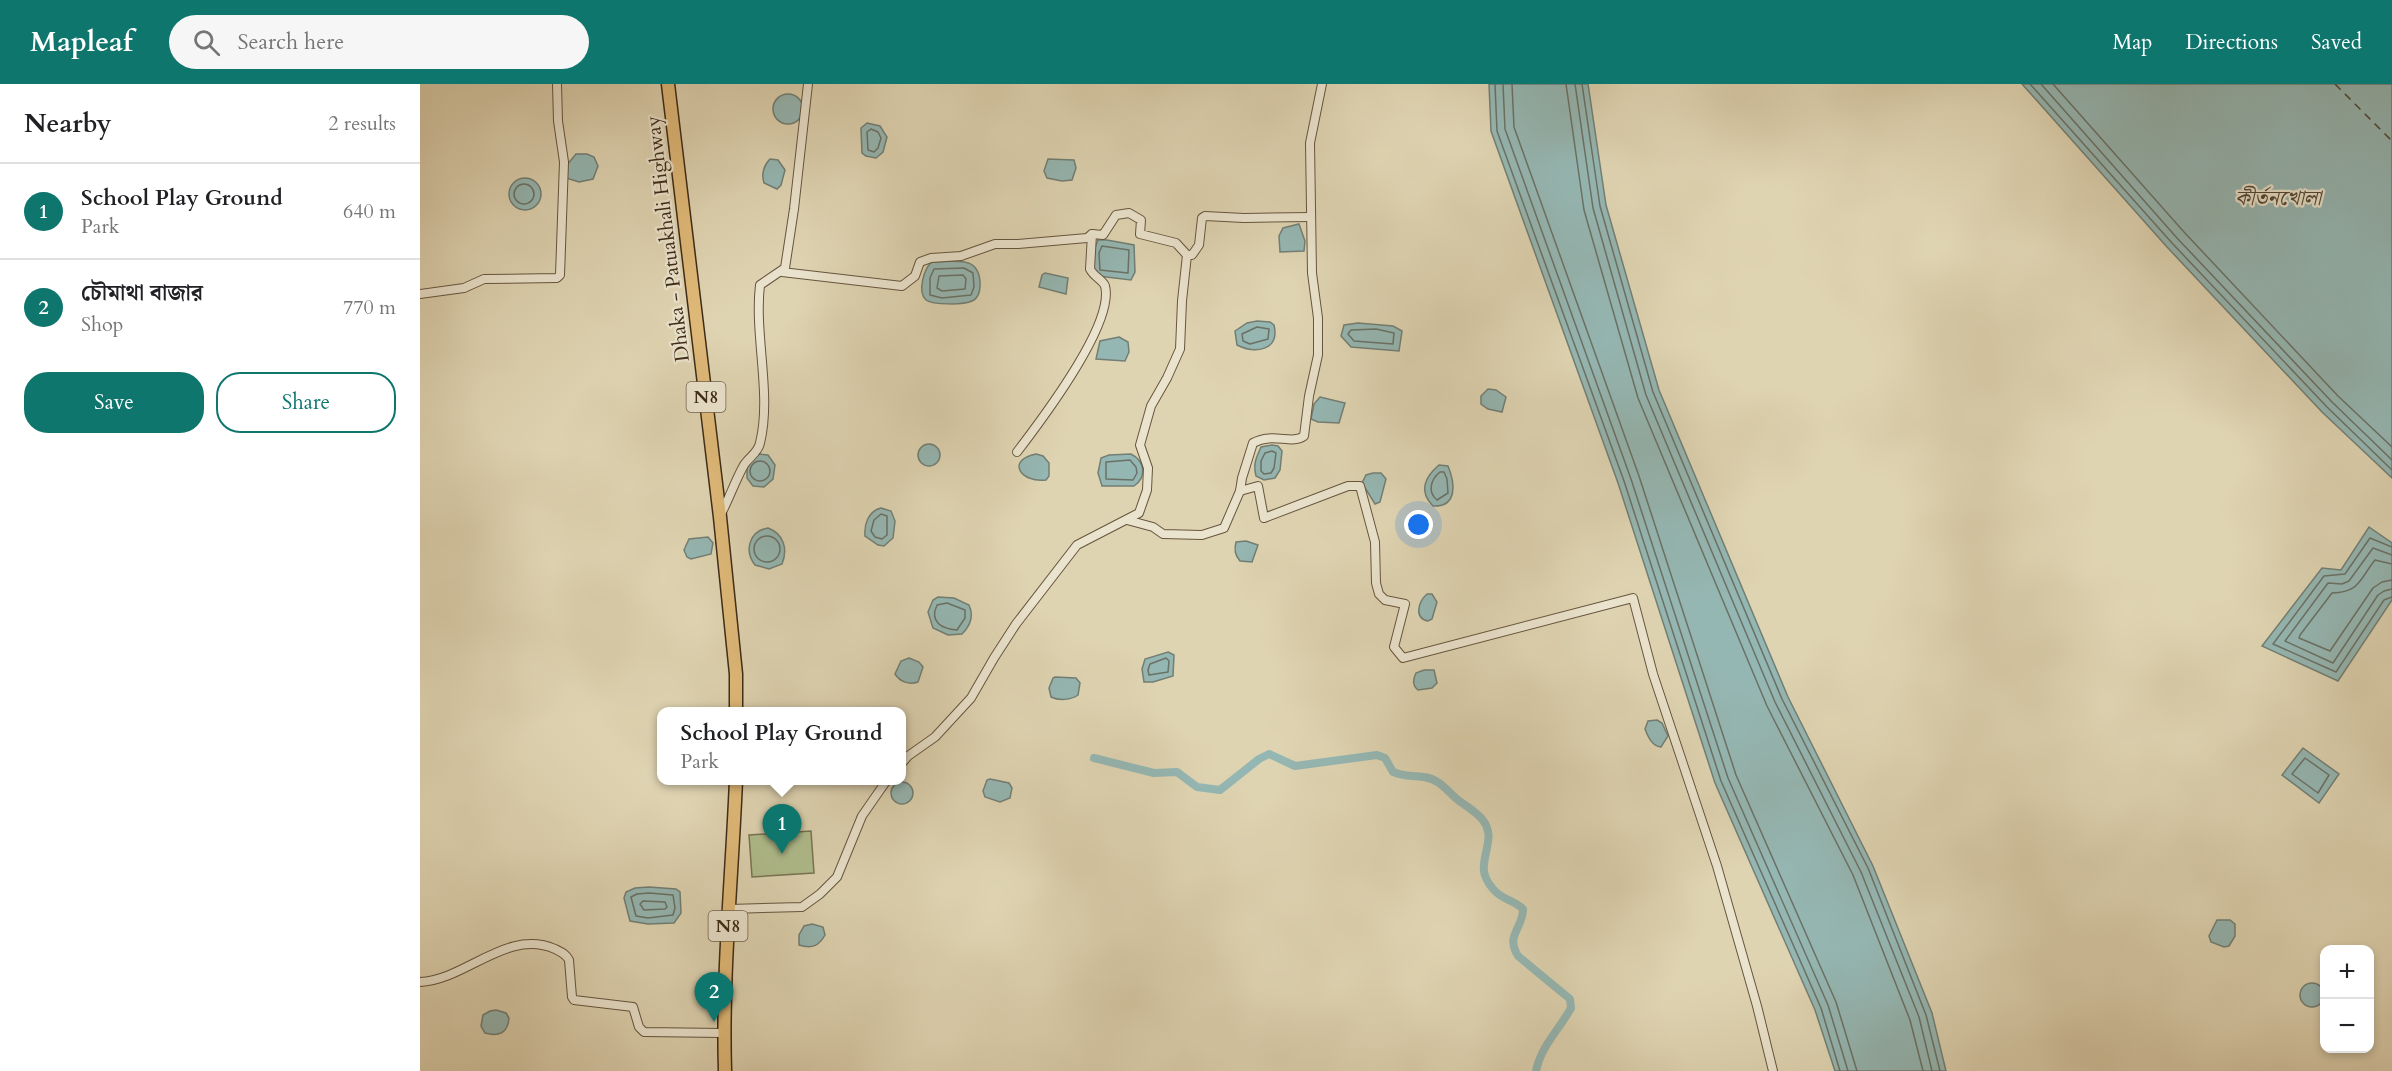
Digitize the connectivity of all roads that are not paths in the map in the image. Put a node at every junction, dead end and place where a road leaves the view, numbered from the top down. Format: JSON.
{"nodes":[{"id":1,"x":557,"y":84,"type":"edge"},
{"id":2,"x":668,"y":84,"type":"edge"},
{"id":3,"x":808,"y":84,"type":"edge"},
{"id":4,"x":1322,"y":84,"type":"edge"},
{"id":5,"x":1310,"y":217,"type":"junction"},
{"id":6,"x":1092,"y":234,"type":"junction"},
{"id":7,"x":1187,"y":255,"type":"junction"},
{"id":8,"x":782,"y":272,"type":"junction"},
{"id":9,"x":420,"y":294,"type":"edge"},
{"id":10,"x":1017,"y":452,"type":"dead end"},
{"id":11,"x":1240,"y":491,"type":"junction"},
{"id":12,"x":720,"y":517,"type":"junction"},
{"id":13,"x":1127,"y":520,"type":"junction"},
{"id":14,"x":736,"y":707,"type":"edge"},
{"id":15,"x":906,"y":758,"type":"edge"},
{"id":16,"x":736,"y":785,"type":"edge"},
{"id":17,"x":884,"y":785,"type":"edge"},
{"id":18,"x":729,"y":909,"type":"junction"},
{"id":19,"x":420,"y":982,"type":"edge"},
{"id":20,"x":723,"y":1033,"type":"junction"},
{"id":21,"x":724,"y":1071,"type":"edge"},
{"id":22,"x":1773,"y":1071,"type":"edge"}],
"edges":[{"from":1,"to":9,"type":"street"},
{"from":2,"to":12,"type":"highway","name":"Dhaka - Patuakhali Highway","number":"N8"},
{"from":3,"to":8,"type":"street"},
{"from":4,"to":5,"type":"street"},
{"from":5,"to":7,"type":"street"},
{"from":5,"to":11,"type":"street"},
{"from":6,"to":7,"type":"street"},
{"from":6,"to":8,"type":"street"},
{"from":6,"to":10,"type":"street"},
{"from":7,"to":13,"type":"street"},
{"from":8,"to":12,"type":"street"},
{"from":11,"to":13,"type":"street"},
{"from":11,"to":22,"type":"street"},
{"from":12,"to":14,"type":"highway","name":"Dhaka - Patuakhali Highway","number":"N8"},
{"from":13,"to":15,"type":"street"},
{"from":16,"to":18,"type":"highway","number":"N8"},
{"from":17,"to":18,"type":"street"},
{"from":18,"to":20,"type":"highway","number":"N8"},
{"from":19,"to":20,"type":"street"},
{"from":20,"to":21,"type":"highway","number":"N8"}]}
